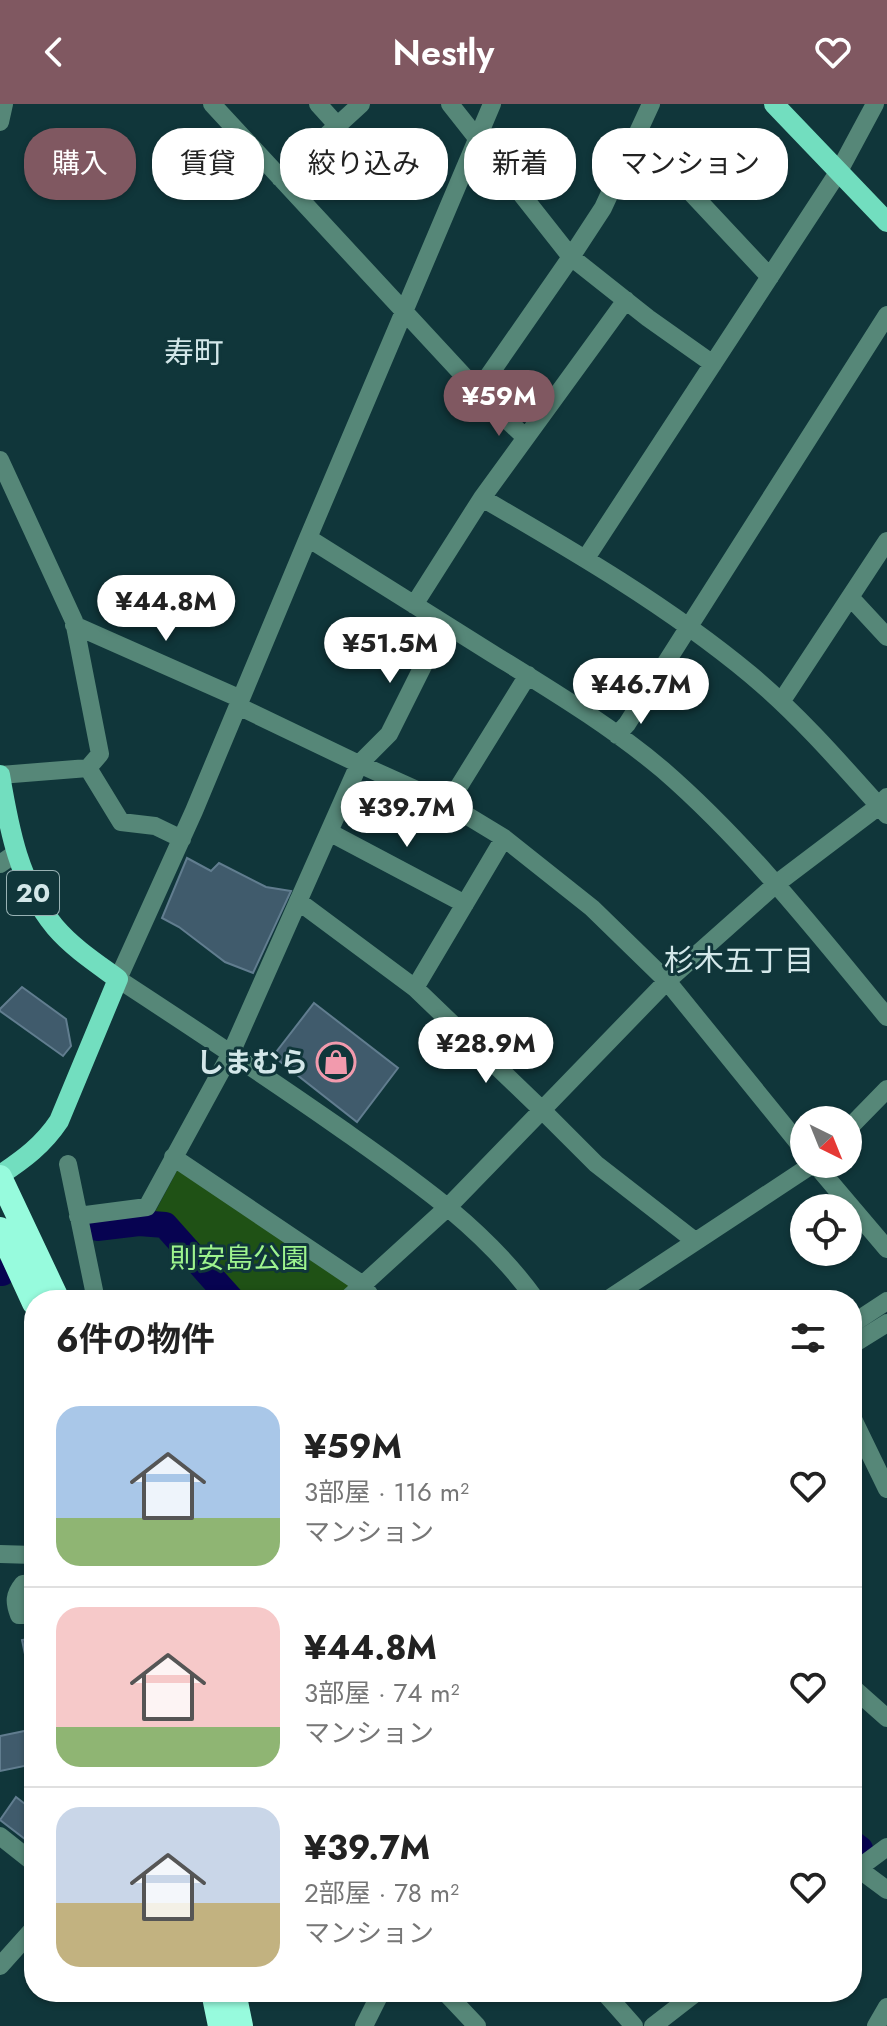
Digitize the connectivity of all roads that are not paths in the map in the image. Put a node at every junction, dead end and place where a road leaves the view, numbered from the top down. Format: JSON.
{"nodes":[{"id":1,"x":4,"y":104,"type":"edge"},
{"id":2,"x":212,"y":104,"type":"edge"},
{"id":3,"x":318,"y":104,"type":"edge"},
{"id":4,"x":361,"y":104,"type":"edge"},
{"id":5,"x":450,"y":104,"type":"edge"},
{"id":6,"x":492,"y":104,"type":"edge"},
{"id":7,"x":651,"y":104,"type":"edge"},
{"id":8,"x":774,"y":104,"type":"edge"},
{"id":9,"x":875,"y":104,"type":"edge"},
{"id":10,"x":0,"y":122,"type":"edge"},
{"id":11,"x":337,"y":125,"type":"junction"},
{"id":12,"x":334,"y":128,"type":"edge"},
{"id":13,"x":470,"y":128,"type":"edge"},
{"id":14,"x":482,"y":128,"type":"edge"},
{"id":15,"x":640,"y":128,"type":"edge"},
{"id":16,"x":464,"y":170,"type":"edge"},
{"id":17,"x":839,"y":171,"type":"junction"},
{"id":18,"x":280,"y":178,"type":"edge"},
{"id":19,"x":300,"y":200,"type":"edge"},
{"id":20,"x":526,"y":200,"type":"edge"},
{"id":21,"x":607,"y":200,"type":"edge"},
{"id":22,"x":698,"y":200,"type":"edge"},
{"id":23,"x":887,"y":222,"type":"edge"},
{"id":24,"x":571,"y":257,"type":"junction"},
{"id":25,"x":770,"y":277,"type":"junction"},
{"id":26,"x":626,"y":300,"type":"junction"},
{"id":27,"x":403,"y":312,"type":"junction"},
{"id":28,"x":887,"y":315,"type":"edge"},
{"id":29,"x":713,"y":364,"type":"junction"},
{"id":30,"x":478,"y":391,"type":"junction"},
{"id":31,"x":525,"y":437,"type":"junction"},
{"id":32,"x":0,"y":460,"type":"edge"},
{"id":33,"x":482,"y":498,"type":"junction"},
{"id":34,"x":308,"y":538,"type":"junction"},
{"id":35,"x":887,"y":541,"type":"edge"},
{"id":36,"x":586,"y":558,"type":"junction"},
{"id":37,"x":850,"y":597,"type":"junction"},
{"id":38,"x":414,"y":605,"type":"junction"},
{"id":39,"x":444,"y":624,"type":"junction"},
{"id":40,"x":74,"y":625,"type":"junction"},
{"id":41,"x":689,"y":626,"type":"junction"},
{"id":42,"x":887,"y":637,"type":"edge"},
{"id":43,"x":528,"y":675,"type":"junction"},
{"id":44,"x":239,"y":702,"type":"junction"},
{"id":45,"x":781,"y":702,"type":"junction"},
{"id":46,"x":617,"y":735,"type":"junction"},
{"id":47,"x":359,"y":764,"type":"junction"},
{"id":48,"x":88,"y":768,"type":"junction"},
{"id":49,"x":0,"y":775,"type":"edge"},
{"id":50,"x":448,"y":804,"type":"junction"},
{"id":51,"x":884,"y":806,"type":"edge"},
{"id":52,"x":329,"y":832,"type":"junction"},
{"id":53,"x":504,"y":838,"type":"junction"},
{"id":54,"x":182,"y":839,"type":"junction"},
{"id":55,"x":8,"y":859,"type":"edge"},
{"id":56,"x":776,"y":884,"type":"junction"},
{"id":57,"x":298,"y":901,"type":"junction"},
{"id":58,"x":465,"y":904,"type":"junction"},
{"id":59,"x":118,"y":979,"type":"junction"},
{"id":60,"x":667,"y":981,"type":"junction"},
{"id":61,"x":415,"y":988,"type":"junction"},
{"id":62,"x":887,"y":1017,"type":"edge"},
{"id":63,"x":231,"y":1053,"type":"junction"},
{"id":64,"x":887,"y":1089,"type":"edge"},
{"id":65,"x":542,"y":1110,"type":"junction"},
{"id":66,"x":862,"y":1115,"type":"edge"},
{"id":67,"x":790,"y":1133,"type":"edge"},
{"id":68,"x":173,"y":1157,"type":"junction"},
{"id":69,"x":68,"y":1164,"type":"dead end"},
{"id":70,"x":0,"y":1176,"type":"edge"},
{"id":71,"x":792,"y":1178,"type":"edge"},
{"id":72,"x":826,"y":1178,"type":"edge"},
{"id":73,"x":448,"y":1207,"type":"junction"},
{"id":74,"x":78,"y":1216,"type":"junction"},
{"id":75,"x":0,"y":1229,"type":"edge"},
{"id":76,"x":695,"y":1241,"type":"junction"},
{"id":77,"x":887,"y":1249,"type":"edge"},
{"id":78,"x":28,"y":1290,"type":"edge"},
{"id":79,"x":53,"y":1290,"type":"edge"},
{"id":80,"x":94,"y":1290,"type":"edge"},
{"id":81,"x":365,"y":1290,"type":"edge"},
{"id":82,"x":370,"y":1290,"type":"edge"},
{"id":83,"x":529,"y":1290,"type":"edge"},
{"id":84,"x":622,"y":1290,"type":"edge"},
{"id":85,"x":887,"y":1301,"type":"edge"},
{"id":86,"x":862,"y":1317,"type":"edge"},
{"id":87,"x":887,"y":1323,"type":"edge"},
{"id":88,"x":862,"y":1339,"type":"edge"},
{"id":89,"x":862,"y":1438,"type":"edge"},
{"id":90,"x":887,"y":1489,"type":"edge"},
{"id":91,"x":0,"y":1554,"type":"edge"},
{"id":92,"x":24,"y":1555,"type":"edge"},
{"id":93,"x":24,"y":1584,"type":"edge"},
{"id":94,"x":24,"y":1615,"type":"edge"},
{"id":95,"x":862,"y":1696,"type":"edge"},
{"id":96,"x":887,"y":1718,"type":"edge"},
{"id":97,"x":0,"y":1836,"type":"edge"},
{"id":98,"x":887,"y":1847,"type":"edge"},
{"id":99,"x":24,"y":1855,"type":"edge"},
{"id":100,"x":862,"y":1863,"type":"edge"},
{"id":101,"x":862,"y":1873,"type":"edge"},
{"id":102,"x":887,"y":1890,"type":"edge"},
{"id":103,"x":24,"y":1939,"type":"edge"},
{"id":104,"x":0,"y":1966,"type":"edge"},
{"id":105,"x":221,"y":2002,"type":"edge"},
{"id":106,"x":235,"y":2002,"type":"edge"},
{"id":107,"x":376,"y":2002,"type":"edge"},
{"id":108,"x":454,"y":2002,"type":"edge"},
{"id":109,"x":613,"y":2002,"type":"edge"},
{"id":110,"x":684,"y":2002,"type":"edge"},
{"id":111,"x":887,"y":2007,"type":"edge"},
{"id":112,"x":238,"y":2024,"type":"edge"},
{"id":113,"x":364,"y":2026,"type":"edge"},
{"id":114,"x":477,"y":2026,"type":"edge"},
{"id":115,"x":634,"y":2026,"type":"edge"},
{"id":116,"x":653,"y":2026,"type":"edge"},
{"id":117,"x":876,"y":2026,"type":"edge"}],
"edges":[{"from":1,"to":10,"type":"street"},
{"from":2,"to":18,"type":"street"},
{"from":3,"to":11,"type":"street"},
{"from":4,"to":11,"type":"street"},
{"from":5,"to":13,"type":"street"},
{"from":6,"to":14,"type":"street"},
{"from":7,"to":15,"type":"street"},
{"from":8,"to":17,"type":"main road"},
{"from":9,"to":17,"type":"street"},
{"from":11,"to":12,"type":"street"},
{"from":16,"to":27,"type":"street"},
{"from":17,"to":23,"type":"main road"},
{"from":17,"to":25,"type":"street"},
{"from":19,"to":27,"type":"street"},
{"from":20,"to":24,"type":"street"},
{"from":21,"to":24,"type":"street"},
{"from":22,"to":25,"type":"street"},
{"from":24,"to":26,"type":"street"},
{"from":24,"to":30,"type":"street"},
{"from":25,"to":29,"type":"street"},
{"from":26,"to":29,"type":"street"},
{"from":26,"to":31,"type":"street"},
{"from":27,"to":30,"type":"street"},
{"from":27,"to":34,"type":"street"},
{"from":28,"to":41,"type":"street"},
{"from":29,"to":36,"type":"street"},
{"from":30,"to":31,"type":"street"},
{"from":31,"to":33,"type":"street"},
{"from":32,"to":40,"type":"street"},
{"from":33,"to":36,"type":"street"},
{"from":33,"to":38,"type":"street"},
{"from":34,"to":38,"type":"street"},
{"from":34,"to":44,"type":"street"},
{"from":35,"to":37,"type":"street"},
{"from":36,"to":41,"type":"street"},
{"from":37,"to":42,"type":"street"},
{"from":37,"to":45,"type":"street"},
{"from":38,"to":39,"type":"street"},
{"from":39,"to":43,"type":"street"},
{"from":39,"to":47,"type":"street"},
{"from":40,"to":44,"type":"street"},
{"from":40,"to":48,"type":"street"},
{"from":41,"to":45,"type":"street"},
{"from":41,"to":46,"type":"street"},
{"from":43,"to":46,"type":"street"},
{"from":43,"to":50,"type":"street"},
{"from":44,"to":47,"type":"street"},
{"from":44,"to":54,"type":"street"},
{"from":45,"to":51,"type":"street"},
{"from":46,"to":56,"type":"street"},
{"from":47,"to":50,"type":"street"},
{"from":47,"to":52,"type":"street"},
{"from":48,"to":49,"type":"street"},
{"from":48,"to":54,"type":"street"},
{"from":49,"to":55,"type":"main road","number":"20"},
{"from":50,"to":53,"type":"street"},
{"from":51,"to":56,"type":"street"},
{"from":52,"to":57,"type":"street"},
{"from":52,"to":58,"type":"street"},
{"from":53,"to":58,"type":"street"},
{"from":53,"to":60,"type":"street"},
{"from":54,"to":59,"type":"street"},
{"from":55,"to":59,"type":"main road","number":"20"},
{"from":56,"to":60,"type":"street"},
{"from":56,"to":62,"type":"street"},
{"from":57,"to":61,"type":"street"},
{"from":57,"to":63,"type":"street"},
{"from":58,"to":61,"type":"street"},
{"from":59,"to":63,"type":"street"},
{"from":59,"to":70,"type":"main road"},
{"from":60,"to":65,"type":"street"},
{"from":60,"to":67,"type":"street"},
{"from":61,"to":65,"type":"street"},
{"from":63,"to":68,"type":"street"},
{"from":63,"to":73,"type":"street"},
{"from":64,"to":66,"type":"street"},
{"from":65,"to":73,"type":"street"},
{"from":65,"to":76,"type":"street"},
{"from":68,"to":74,"type":"street"},
{"from":68,"to":81,"type":"street"},
{"from":69,"to":74,"type":"street"},
{"from":70,"to":79,"type":"highway"},
{"from":71,"to":76,"type":"street"},
{"from":72,"to":77,"type":"street"},
{"from":73,"to":82,"type":"street"},
{"from":73,"to":83,"type":"street"},
{"from":74,"to":80,"type":"street"},
{"from":75,"to":78,"type":"highway"},
{"from":76,"to":84,"type":"street"},
{"from":85,"to":86,"type":"street"},
{"from":87,"to":88,"type":"street"},
{"from":89,"to":90,"type":"street"},
{"from":91,"to":92,"type":"street"},
{"from":93,"to":94,"type":"street"},
{"from":95,"to":96,"type":"street"},
{"from":97,"to":99,"type":"street"},
{"from":98,"to":100,"type":"street"},
{"from":101,"to":102,"type":"street"},
{"from":103,"to":104,"type":"street"},
{"from":105,"to":112,"type":"highway"},
{"from":106,"to":112,"type":"highway"},
{"from":107,"to":113,"type":"street"},
{"from":108,"to":114,"type":"street"},
{"from":109,"to":115,"type":"street"},
{"from":110,"to":116,"type":"street"},
{"from":111,"to":117,"type":"street"}]}
